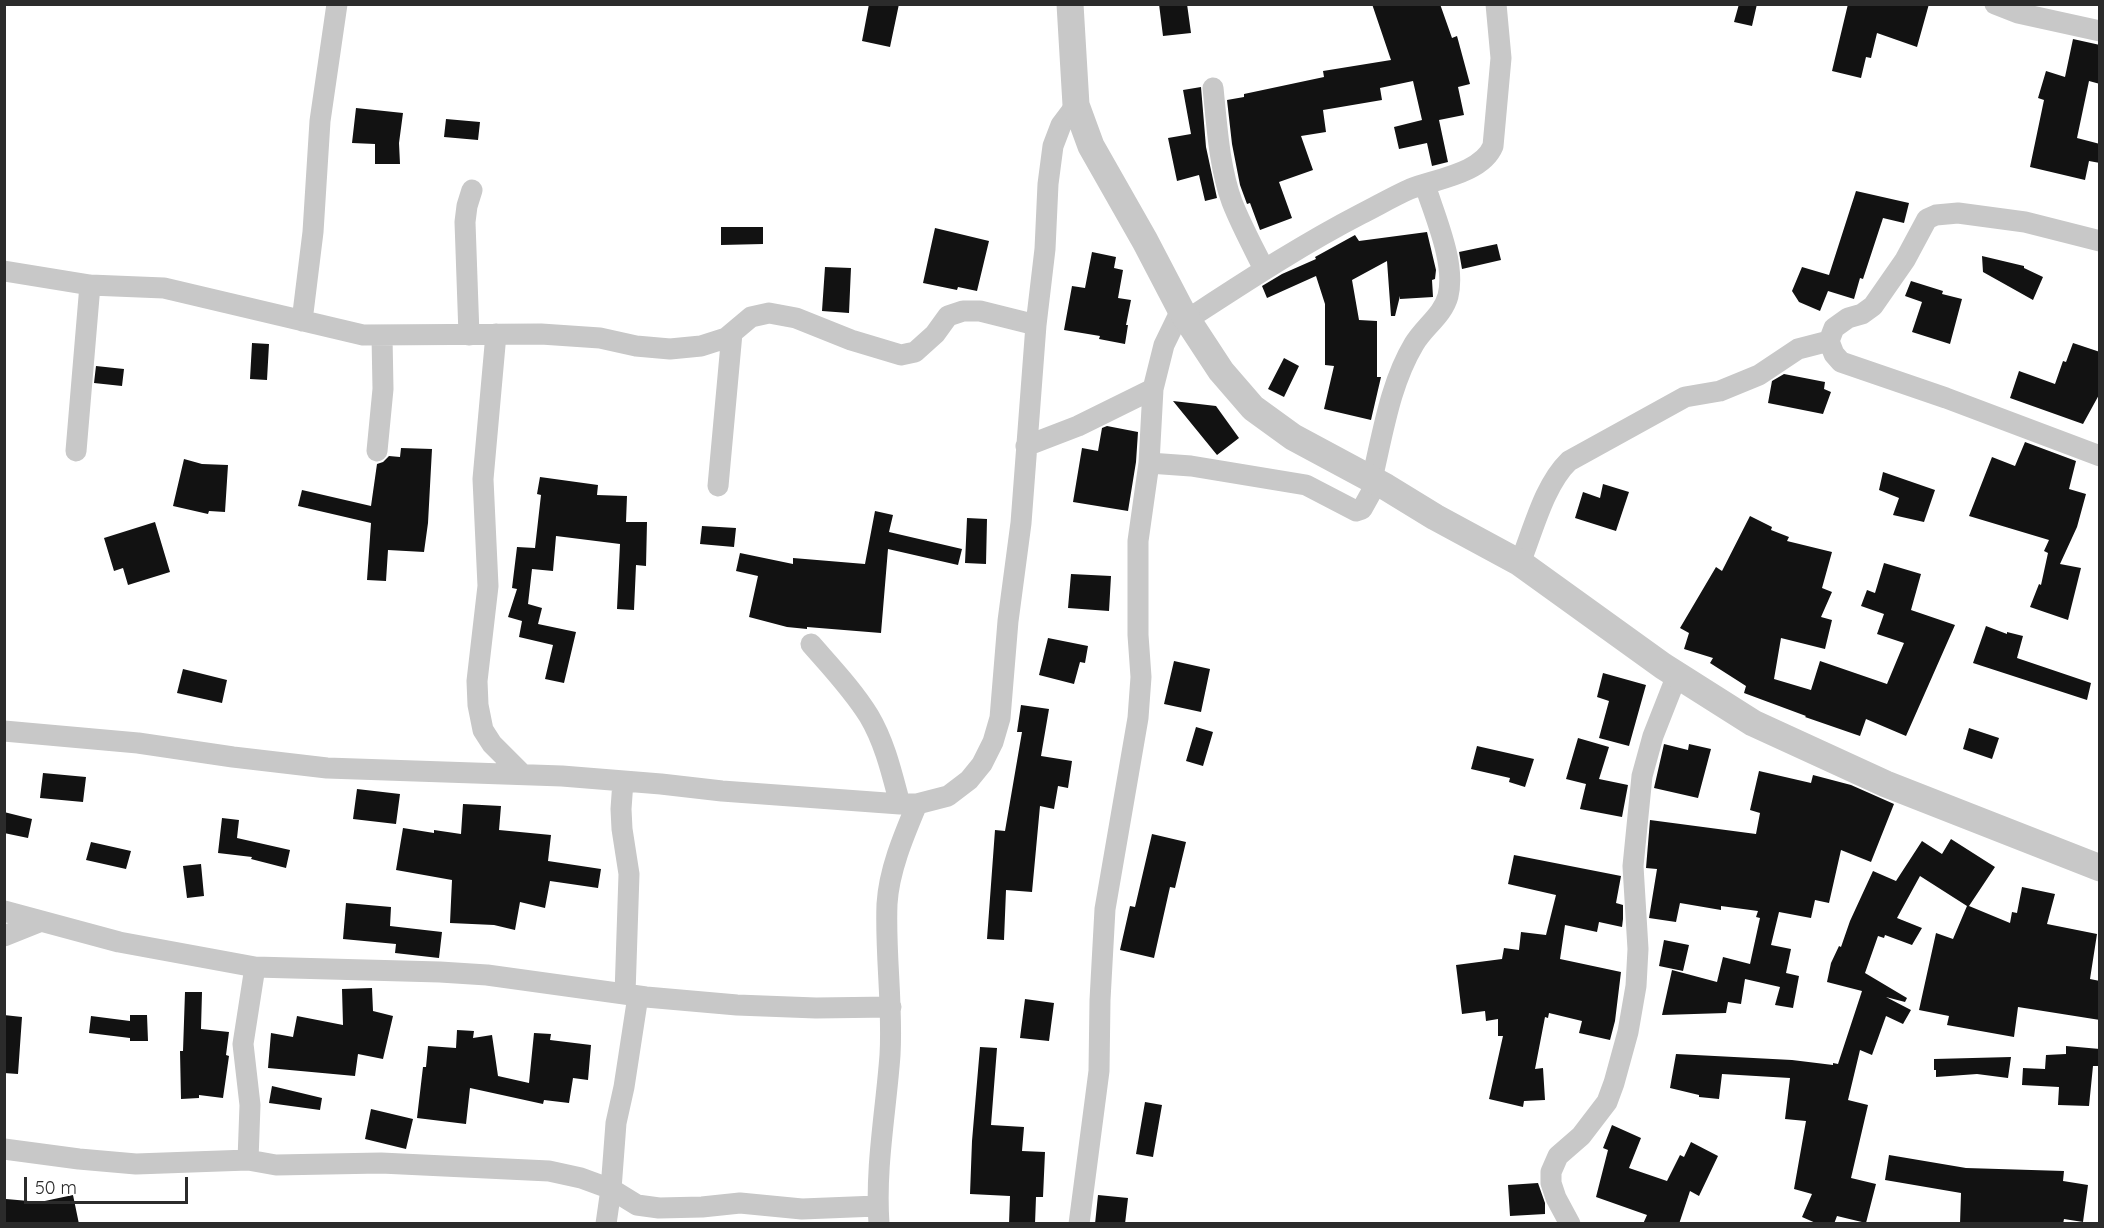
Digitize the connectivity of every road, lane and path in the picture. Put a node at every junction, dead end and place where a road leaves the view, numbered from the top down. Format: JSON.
{"nodes":[{"id":1,"x":337,"y":4,"type":"edge"},
{"id":2,"x":1070,"y":4,"type":"edge"},
{"id":3,"x":1496,"y":4,"type":"edge"},
{"id":4,"x":1995,"y":4,"type":"edge"},
{"id":5,"x":2100,"y":31,"type":"edge"},
{"id":6,"x":1213,"y":88,"type":"dead end"},
{"id":7,"x":1076,"y":105,"type":"junction"},
{"id":8,"x":1425,"y":185,"type":"junction"},
{"id":9,"x":472,"y":190,"type":"dead end"},
{"id":10,"x":2100,"y":241,"type":"edge"},
{"id":11,"x":1264,"y":269,"type":"junction"},
{"id":12,"x":4,"y":271,"type":"edge"},
{"id":13,"x":90,"y":285,"type":"junction"},
{"id":14,"x":1184,"y":315,"type":"junction"},
{"id":15,"x":302,"y":321,"type":"junction"},
{"id":16,"x":1036,"y":325,"type":"junction"},
{"id":17,"x":732,"y":333,"type":"junction"},
{"id":18,"x":496,"y":334,"type":"junction"},
{"id":19,"x":470,"y":335,"type":"junction"},
{"id":20,"x":382,"y":336,"type":"junction"},
{"id":21,"x":1829,"y":341,"type":"junction"},
{"id":22,"x":1153,"y":389,"type":"junction"},
{"id":23,"x":1026,"y":446,"type":"junction"},
{"id":24,"x":76,"y":451,"type":"dead end"},
{"id":25,"x":377,"y":451,"type":"dead end"},
{"id":26,"x":2100,"y":456,"type":"edge"},
{"id":27,"x":1149,"y":463,"type":"junction"},
{"id":28,"x":1375,"y":480,"type":"junction"},
{"id":29,"x":718,"y":486,"type":"dead end"},
{"id":30,"x":1520,"y":563,"type":"junction"},
{"id":31,"x":811,"y":644,"type":"dead end"},
{"id":32,"x":1677,"y":675,"type":"junction"},
{"id":33,"x":4,"y":731,"type":"edge"},
{"id":34,"x":522,"y":774,"type":"junction"},
{"id":35,"x":623,"y":781,"type":"junction"},
{"id":36,"x":908,"y":804,"type":"junction"},
{"id":37,"x":2100,"y":868,"type":"edge"},
{"id":38,"x":4,"y":911,"type":"edge"},
{"id":39,"x":39,"y":922,"type":"junction"},
{"id":40,"x":4,"y":936,"type":"edge"},
{"id":41,"x":255,"y":967,"type":"junction"},
{"id":42,"x":632,"y":995,"type":"junction"},
{"id":43,"x":891,"y":1008,"type":"junction"},
{"id":44,"x":4,"y":1149,"type":"edge"},
{"id":45,"x":248,"y":1160,"type":"junction"},
{"id":46,"x":611,"y":1188,"type":"junction"},
{"id":47,"x":878,"y":1215,"type":"edge"},
{"id":48,"x":606,"y":1224,"type":"edge"},
{"id":49,"x":1079,"y":1224,"type":"edge"},
{"id":50,"x":1570,"y":1224,"type":"edge"}],
"edges":[{"from":1,"to":15,"type":"street"},
{"from":2,"to":7,"type":"street"},
{"from":3,"to":8,"type":"street"},
{"from":4,"to":5,"type":"street"},
{"from":6,"to":11,"type":"street"},
{"from":7,"to":14,"type":"street"},
{"from":7,"to":16,"type":"street"},
{"from":8,"to":11,"type":"street"},
{"from":8,"to":28,"type":"street"},
{"from":9,"to":19,"type":"street"},
{"from":10,"to":21,"type":"street"},
{"from":11,"to":14,"type":"street"},
{"from":12,"to":13,"type":"street"},
{"from":13,"to":15,"type":"street"},
{"from":13,"to":24,"type":"street"},
{"from":14,"to":22,"type":"street"},
{"from":14,"to":28,"type":"street"},
{"from":15,"to":20,"type":"street"},
{"from":16,"to":17,"type":"street"},
{"from":16,"to":23,"type":"street"},
{"from":17,"to":18,"type":"street"},
{"from":17,"to":29,"type":"street"},
{"from":18,"to":19,"type":"street"},
{"from":18,"to":34,"type":"street"},
{"from":19,"to":20,"type":"street"},
{"from":20,"to":25,"type":"street"},
{"from":21,"to":26,"type":"street"},
{"from":21,"to":30,"type":"street"},
{"from":22,"to":23,"type":"street"},
{"from":22,"to":27,"type":"street"},
{"from":23,"to":36,"type":"street"},
{"from":27,"to":28,"type":"street"},
{"from":27,"to":49,"type":"street"},
{"from":28,"to":30,"type":"street"},
{"from":30,"to":32,"type":"street"},
{"from":31,"to":36,"type":"street"},
{"from":32,"to":37,"type":"street"},
{"from":32,"to":50,"type":"street"},
{"from":33,"to":34,"type":"street"},
{"from":34,"to":35,"type":"street"},
{"from":35,"to":36,"type":"street"},
{"from":35,"to":42,"type":"street"},
{"from":36,"to":43,"type":"street"},
{"from":38,"to":39,"type":"street"},
{"from":39,"to":40,"type":"street"},
{"from":39,"to":41,"type":"street"},
{"from":41,"to":42,"type":"street"},
{"from":41,"to":45,"type":"street"},
{"from":42,"to":43,"type":"street"},
{"from":42,"to":46,"type":"street"},
{"from":43,"to":47,"type":"street"},
{"from":44,"to":45,"type":"street"},
{"from":45,"to":46,"type":"street"},
{"from":46,"to":47,"type":"street"},
{"from":46,"to":48,"type":"street"}]}
